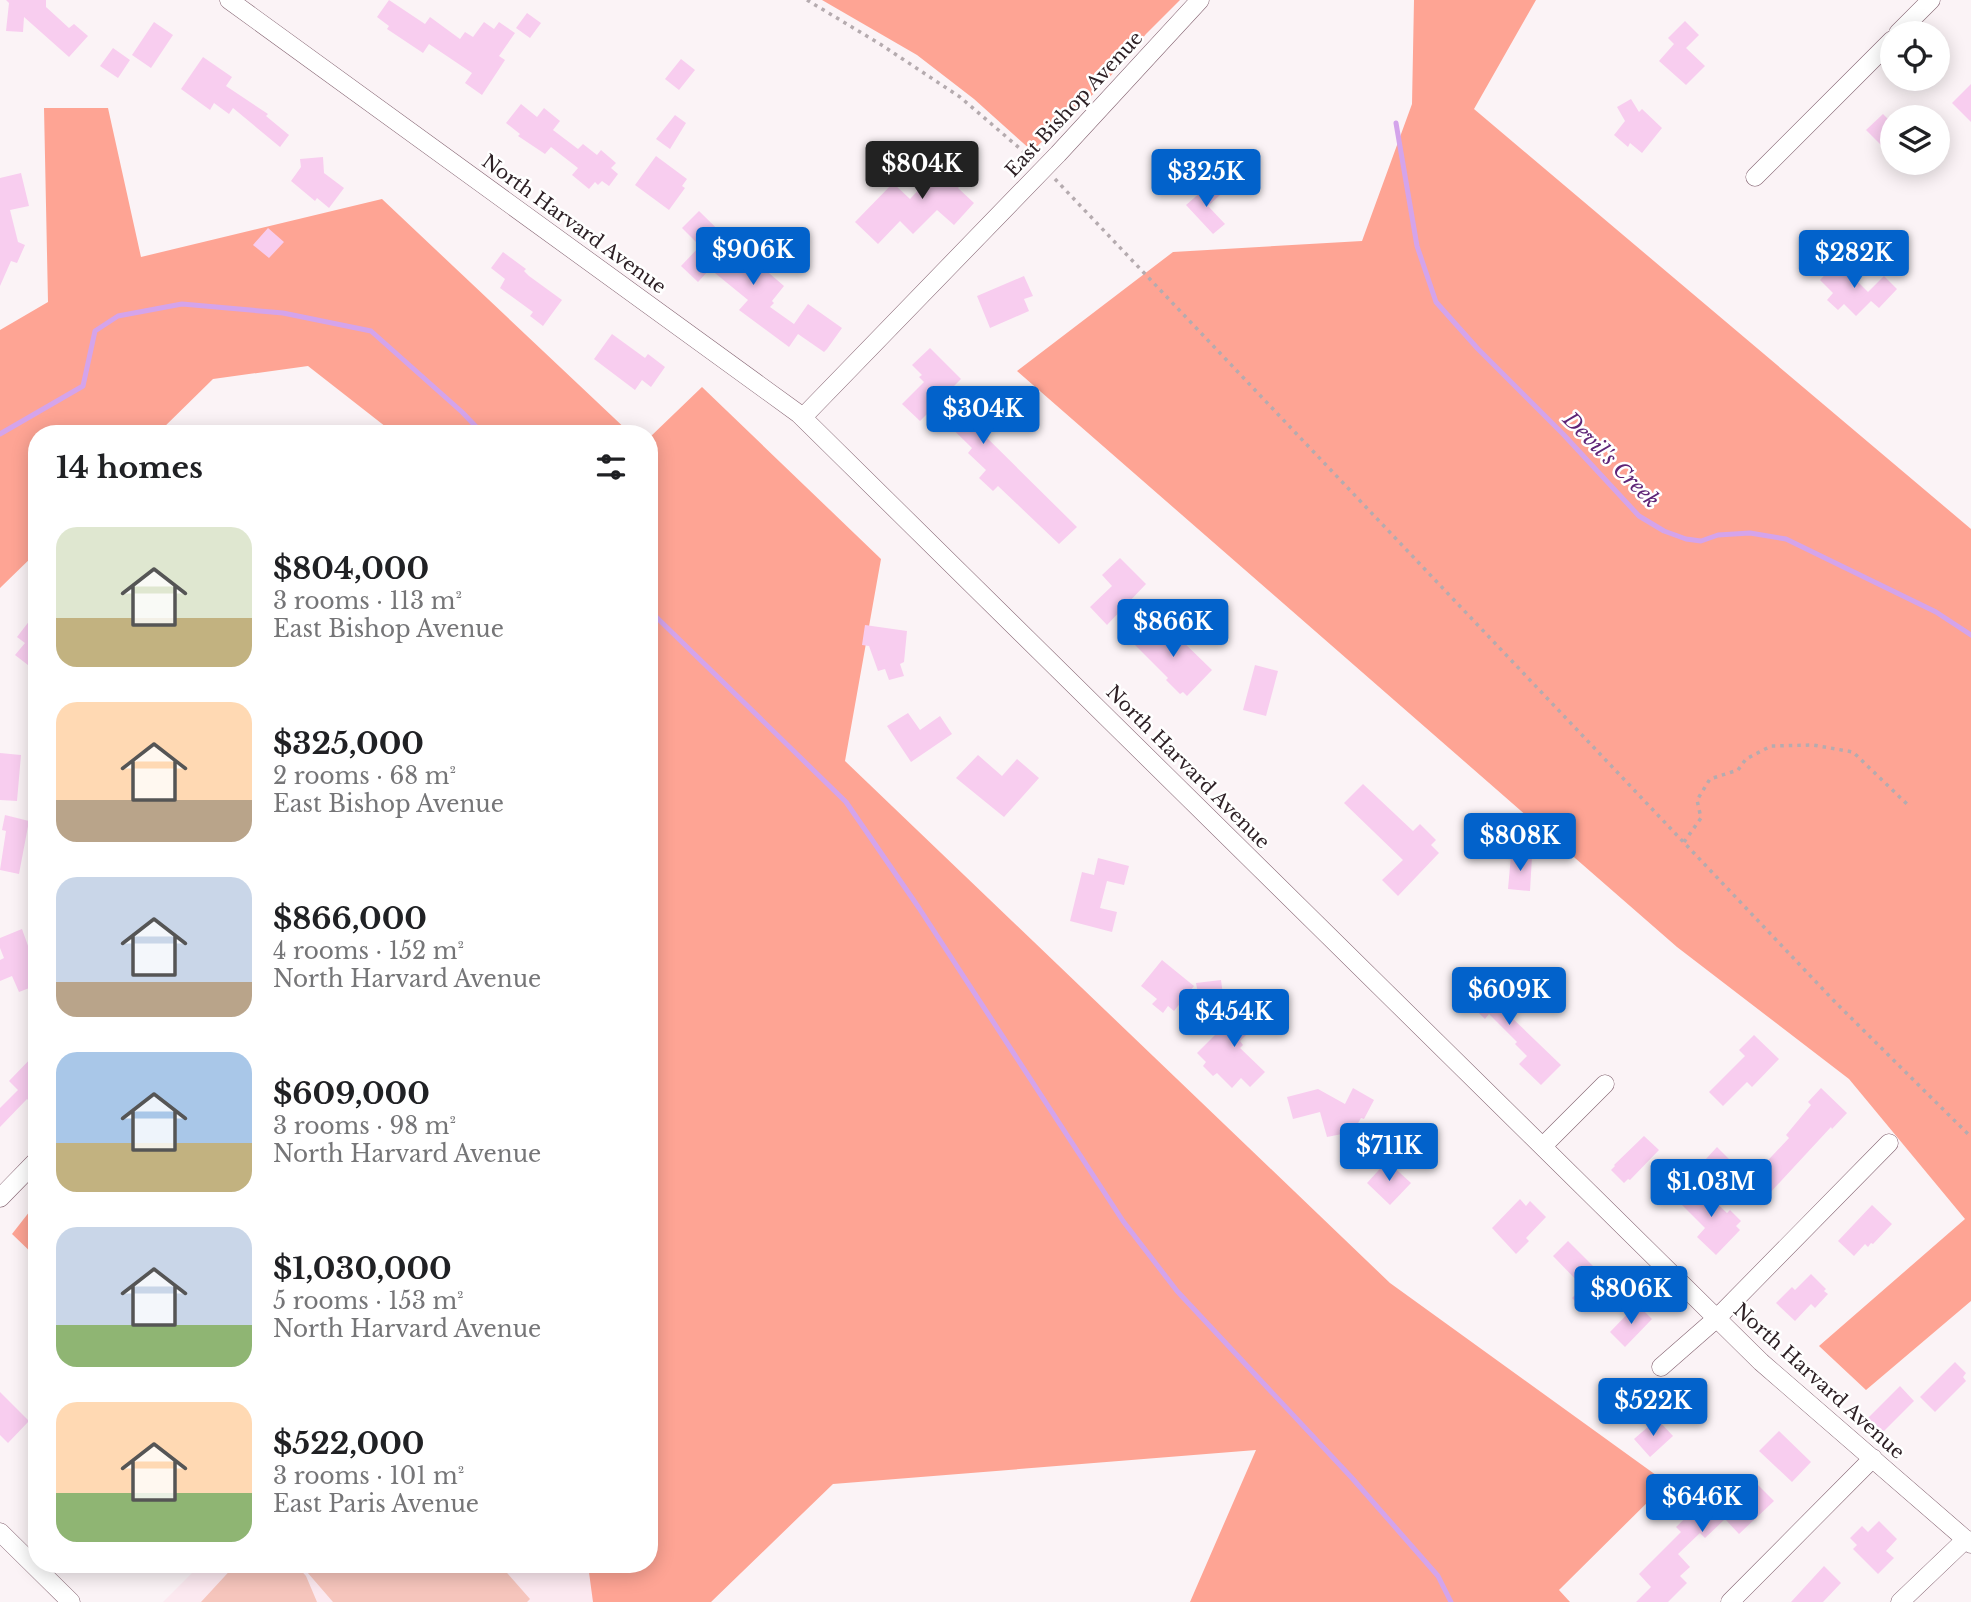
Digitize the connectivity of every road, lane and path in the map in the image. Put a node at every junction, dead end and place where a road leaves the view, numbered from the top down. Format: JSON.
{"nodes":[{"id":1,"x":229,"y":0,"type":"edge"},
{"id":2,"x":807,"y":0,"type":"edge"},
{"id":3,"x":1200,"y":0,"type":"edge"},
{"id":4,"x":1931,"y":0,"type":"edge"},
{"id":5,"x":1910,"y":21,"type":"edge"},
{"id":6,"x":1880,"y":52,"type":"edge"},
{"id":7,"x":1044,"y":168,"type":"junction"},
{"id":8,"x":1755,"y":177,"type":"dead end"},
{"id":9,"x":803,"y":417,"type":"junction"},
{"id":10,"x":1909,"y":806,"type":"dead end"},
{"id":11,"x":1684,"y":842,"type":"junction"},
{"id":12,"x":1605,"y":1084,"type":"dead end"},
{"id":13,"x":1971,"y":1137,"type":"edge"},
{"id":14,"x":1889,"y":1143,"type":"dead end"},
{"id":15,"x":1543,"y":1146,"type":"junction"},
{"id":16,"x":28,"y":1169,"type":"edge"},
{"id":17,"x":0,"y":1198,"type":"edge"},
{"id":18,"x":1717,"y":1318,"type":"junction"},
{"id":19,"x":1661,"y":1367,"type":"dead end"},
{"id":20,"x":1873,"y":1458,"type":"junction"},
{"id":21,"x":0,"y":1532,"type":"edge"},
{"id":22,"x":1968,"y":1542,"type":"edge"},
{"id":23,"x":28,"y":1560,"type":"edge"},
{"id":24,"x":42,"y":1573,"type":"edge"},
{"id":25,"x":71,"y":1602,"type":"edge"},
{"id":26,"x":1730,"y":1602,"type":"edge"},
{"id":27,"x":1900,"y":1602,"type":"edge"}],
"edges":[{"from":1,"to":9,"type":"street","name":"North Harvard Avenue"},
{"from":2,"to":7,"type":"path"},
{"from":3,"to":7,"type":"street","name":"East Bishop Avenue"},
{"from":4,"to":5,"type":"street"},
{"from":6,"to":8,"type":"street"},
{"from":7,"to":9,"type":"street","name":"East Bishop Avenue"},
{"from":7,"to":11,"type":"path"},
{"from":9,"to":15,"type":"street","name":"North Harvard Avenue"},
{"from":10,"to":11,"type":"path"},
{"from":11,"to":13,"type":"path"},
{"from":12,"to":15,"type":"street"},
{"from":14,"to":18,"type":"street"},
{"from":15,"to":18,"type":"street","name":"North Harvard Avenue"},
{"from":16,"to":17,"type":"street"},
{"from":18,"to":19,"type":"street"},
{"from":18,"to":20,"type":"street","name":"North Harvard Avenue"},
{"from":20,"to":22,"type":"street","name":"North Harvard Avenue"},
{"from":20,"to":26,"type":"street"},
{"from":21,"to":23,"type":"street"},
{"from":22,"to":27,"type":"street"},
{"from":24,"to":25,"type":"street"}]}
